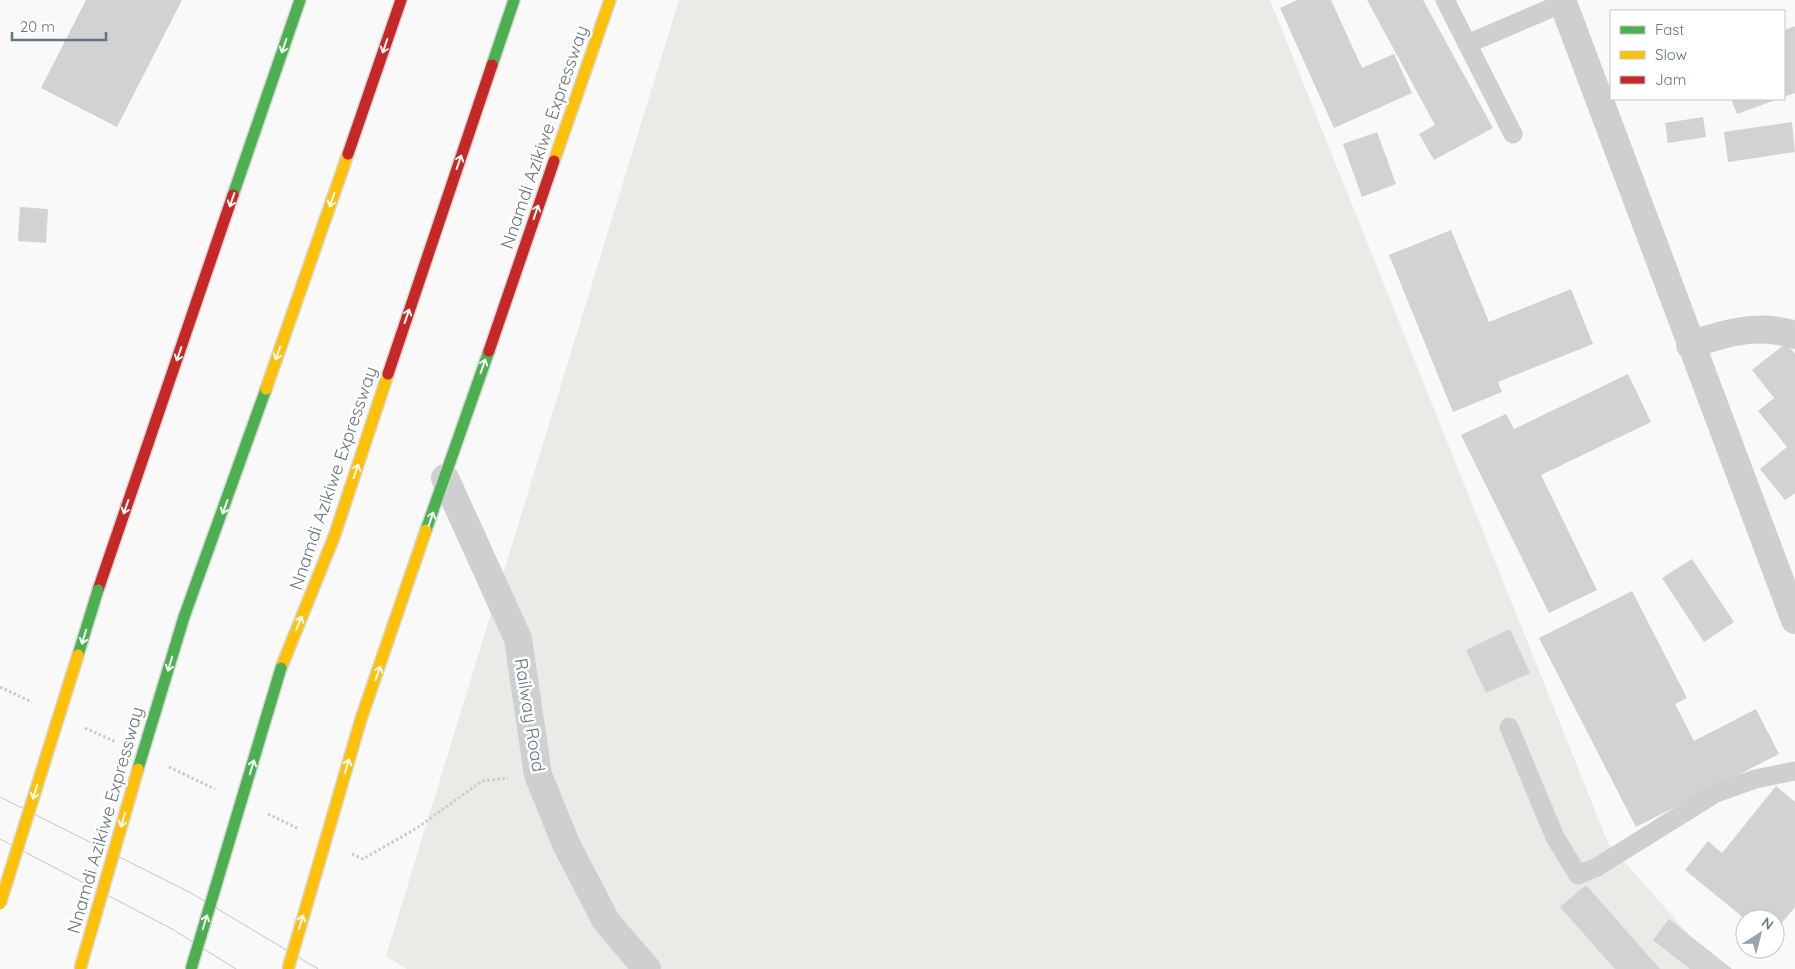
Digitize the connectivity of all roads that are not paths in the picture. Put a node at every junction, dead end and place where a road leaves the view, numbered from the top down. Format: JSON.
{"nodes":[{"id":1,"x":300,"y":0,"type":"edge"},
{"id":2,"x":400,"y":0,"type":"edge"},
{"id":3,"x":514,"y":0,"type":"edge"},
{"id":4,"x":610,"y":0,"type":"edge"},
{"id":5,"x":1445,"y":0,"type":"edge"},
{"id":6,"x":1562,"y":2,"type":"edge"},
{"id":7,"x":1467,"y":44,"type":"junction"},
{"id":8,"x":1513,"y":134,"type":"dead end"},
{"id":9,"x":1795,"y":335,"type":"edge"},
{"id":10,"x":1690,"y":345,"type":"junction"},
{"id":11,"x":445,"y":478,"type":"junction"},
{"id":12,"x":1795,"y":620,"type":"edge"},
{"id":13,"x":1509,"y":727,"type":"dead end"},
{"id":14,"x":1795,"y":772,"type":"edge"},
{"id":15,"x":0,"y":904,"type":"edge"},
{"id":16,"x":80,"y":969,"type":"edge"},
{"id":17,"x":191,"y":969,"type":"edge"},
{"id":18,"x":288,"y":969,"type":"edge"},
{"id":19,"x":647,"y":969,"type":"edge"}],
"edges":[{"from":1,"to":15,"type":"highway","one_way":true,"bridge":true},
{"from":2,"to":16,"type":"highway","name":"Nnamdi Azikiwe Expressway","one_way":true,"bridge":true},
{"from":17,"to":3,"type":"highway","name":"Nnamdi Azikiwe Expressway","one_way":true,"bridge":true},
{"from":11,"to":4,"type":"highway","name":"Nnamdi Azikiwe Expressway","one_way":true},
{"from":5,"to":7,"type":"lane"},
{"from":6,"to":7,"type":"lane"},
{"from":6,"to":10,"type":"street"},
{"from":7,"to":8,"type":"lane"},
{"from":9,"to":10,"type":"street"},
{"from":10,"to":12,"type":"street"},
{"from":18,"to":11,"type":"highway","name":"Nnamdi Azikiwe Expressway","one_way":true,"bridge":true},
{"from":11,"to":19,"type":"street","name":"Railway Road"},
{"from":13,"to":14,"type":"lane"}]}
